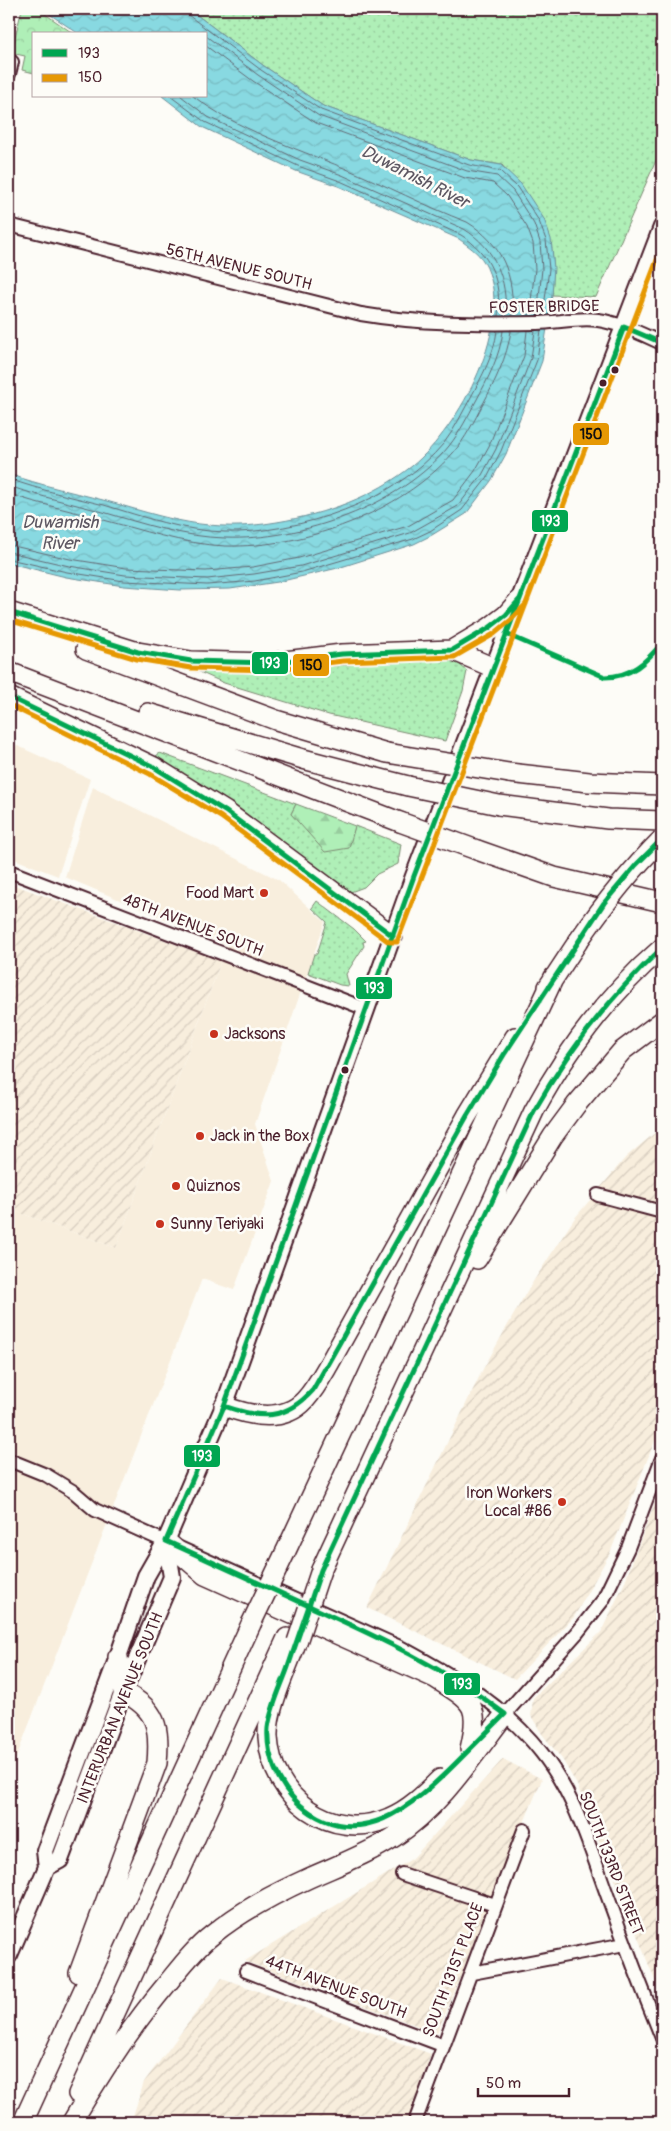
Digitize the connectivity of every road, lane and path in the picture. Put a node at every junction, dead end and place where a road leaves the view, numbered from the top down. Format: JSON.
{"nodes":[{"id":1,"x":9,"y":225,"type":"edge"},
{"id":2,"x":662,"y":228,"type":"edge"},
{"id":3,"x":463,"y":324,"type":"joint"},
{"id":4,"x":624,"y":327,"type":"junction"},
{"id":5,"x":662,"y":343,"type":"edge"},
{"id":6,"x":520,"y":599,"type":"junction"},
{"id":7,"x":9,"y":612,"type":"edge"},
{"id":8,"x":9,"y":620,"type":"edge"},
{"id":9,"x":452,"y":650,"type":"junction"},
{"id":10,"x":494,"y":668,"type":"junction"},
{"id":11,"x":9,"y":672,"type":"edge"},
{"id":12,"x":9,"y":697,"type":"edge"},
{"id":13,"x":662,"y":784,"type":"edge"},
{"id":14,"x":662,"y":821,"type":"edge"},
{"id":15,"x":662,"y":839,"type":"edge"},
{"id":16,"x":9,"y":871,"type":"edge"},
{"id":17,"x":662,"y":902,"type":"edge"},
{"id":18,"x":393,"y":936,"type":"junction"},
{"id":19,"x":662,"y":948,"type":"edge"},
{"id":20,"x":554,"y":978,"type":"junction"},
{"id":21,"x":366,"y":1009,"type":"junction"},
{"id":22,"x":662,"y":1021,"type":"edge"},
{"id":23,"x":598,"y":1195,"type":"dead end"},
{"id":24,"x":662,"y":1212,"type":"edge"},
{"id":25,"x":434,"y":1328,"type":"junction"},
{"id":26,"x":224,"y":1406,"type":"junction"},
{"id":27,"x":662,"y":1458,"type":"edge"},
{"id":28,"x":9,"y":1460,"type":"edge"},
{"id":29,"x":166,"y":1541,"type":"junction"},
{"id":30,"x":292,"y":1640,"type":"junction"},
{"id":31,"x":118,"y":1657,"type":"junction"},
{"id":32,"x":123,"y":1692,"type":"junction"},
{"id":33,"x":505,"y":1714,"type":"junction"},
{"id":34,"x":470,"y":1749,"type":"junction"},
{"id":35,"x":524,"y":1830,"type":"dead end"},
{"id":36,"x":46,"y":1867,"type":"junction"},
{"id":37,"x":402,"y":1874,"type":"dead end"},
{"id":38,"x":495,"y":1905,"type":"junction"},
{"id":39,"x":625,"y":1944,"type":"junction"},
{"id":40,"x":9,"y":1953,"type":"edge"},
{"id":41,"x":246,"y":1971,"type":"dead end"},
{"id":42,"x":472,"y":1973,"type":"junction"},
{"id":43,"x":662,"y":2038,"type":"edge"},
{"id":44,"x":442,"y":2045,"type":"junction"},
{"id":45,"x":23,"y":2122,"type":"edge"},
{"id":46,"x":65,"y":2122,"type":"edge"},
{"id":47,"x":72,"y":2122,"type":"edge"},
{"id":48,"x":415,"y":2122,"type":"edge"}],
"edges":[{"from":1,"to":3,"type":"street","name":"56TH AVENUE SOUTH"},
{"from":2,"to":4,"type":"main road","name":"INTERURBAN AVENUE SOUTH"},
{"from":3,"to":4,"type":"street","name":"FOSTER BRIDGE"},
{"from":4,"to":5,"type":"street","name":"FOSTER BRIDGE"},
{"from":4,"to":6,"type":"main road","name":"INTERURBAN AVENUE SOUTH"},
{"from":6,"to":9,"type":"highway"},
{"from":6,"to":10,"type":"main road","name":"INTERURBAN AVENUE SOUTH"},
{"from":7,"to":9,"type":"highway"},
{"from":8,"to":13,"type":"highway","bridge":true},
{"from":9,"to":10,"type":"highway"},
{"from":10,"to":18,"type":"main road","name":"INTERURBAN AVENUE SOUTH"},
{"from":11,"to":14,"type":"highway","bridge":true},
{"from":11,"to":17,"type":"highway","bridge":true},
{"from":12,"to":18,"type":"highway"},
{"from":15,"to":20,"type":"highway","bridge":true},
{"from":16,"to":21,"type":"street","name":"48TH AVENUE SOUTH"},
{"from":18,"to":21,"type":"main road","name":"INTERURBAN AVENUE SOUTH"},
{"from":19,"to":25,"type":"highway"},
{"from":20,"to":26,"type":"highway"},
{"from":20,"to":45,"type":"highway","bridge":true},
{"from":21,"to":26,"type":"main road","name":"INTERURBAN AVENUE SOUTH"},
{"from":22,"to":25,"type":"highway"},
{"from":23,"to":24,"type":"street"},
{"from":25,"to":30,"type":"highway","bridge":true},
{"from":26,"to":29,"type":"main road","name":"INTERURBAN AVENUE SOUTH"},
{"from":27,"to":33,"type":"street"},
{"from":28,"to":29,"type":"street","name":"SOUTH 133RD STREET"},
{"from":29,"to":31,"type":"main road","name":"INTERURBAN AVENUE SOUTH"},
{"from":29,"to":32,"type":"main road","name":"INTERURBAN AVENUE SOUTH"},
{"from":29,"to":33,"type":"street","name":"SOUTH 133RD STREET"},
{"from":29,"to":34,"type":"highway"},
{"from":30,"to":34,"type":"highway"},
{"from":30,"to":46,"type":"highway"},
{"from":31,"to":32,"type":"highway"},
{"from":31,"to":36,"type":"main road","name":"INTERURBAN AVENUE SOUTH"},
{"from":32,"to":36,"type":"main road","name":"INTERURBAN AVENUE SOUTH"},
{"from":32,"to":45,"type":"highway"},
{"from":33,"to":34,"type":"highway"},
{"from":33,"to":39,"type":"street","name":"SOUTH 133RD STREET"},
{"from":33,"to":47,"type":"highway"},
{"from":35,"to":38,"type":"street","name":"SOUTH 131ST PLACE"},
{"from":36,"to":40,"type":"main road","name":"INTERURBAN AVENUE SOUTH"},
{"from":37,"to":38,"type":"street"},
{"from":38,"to":42,"type":"street","name":"SOUTH 131ST PLACE"},
{"from":39,"to":42,"type":"street"},
{"from":39,"to":43,"type":"street","name":"SOUTH 133RD STREET"},
{"from":41,"to":44,"type":"street","name":"44TH AVENUE SOUTH"},
{"from":42,"to":44,"type":"street","name":"SOUTH 131ST PLACE"},
{"from":44,"to":48,"type":"street","name":"SOUTH 131ST PLACE"}]}
